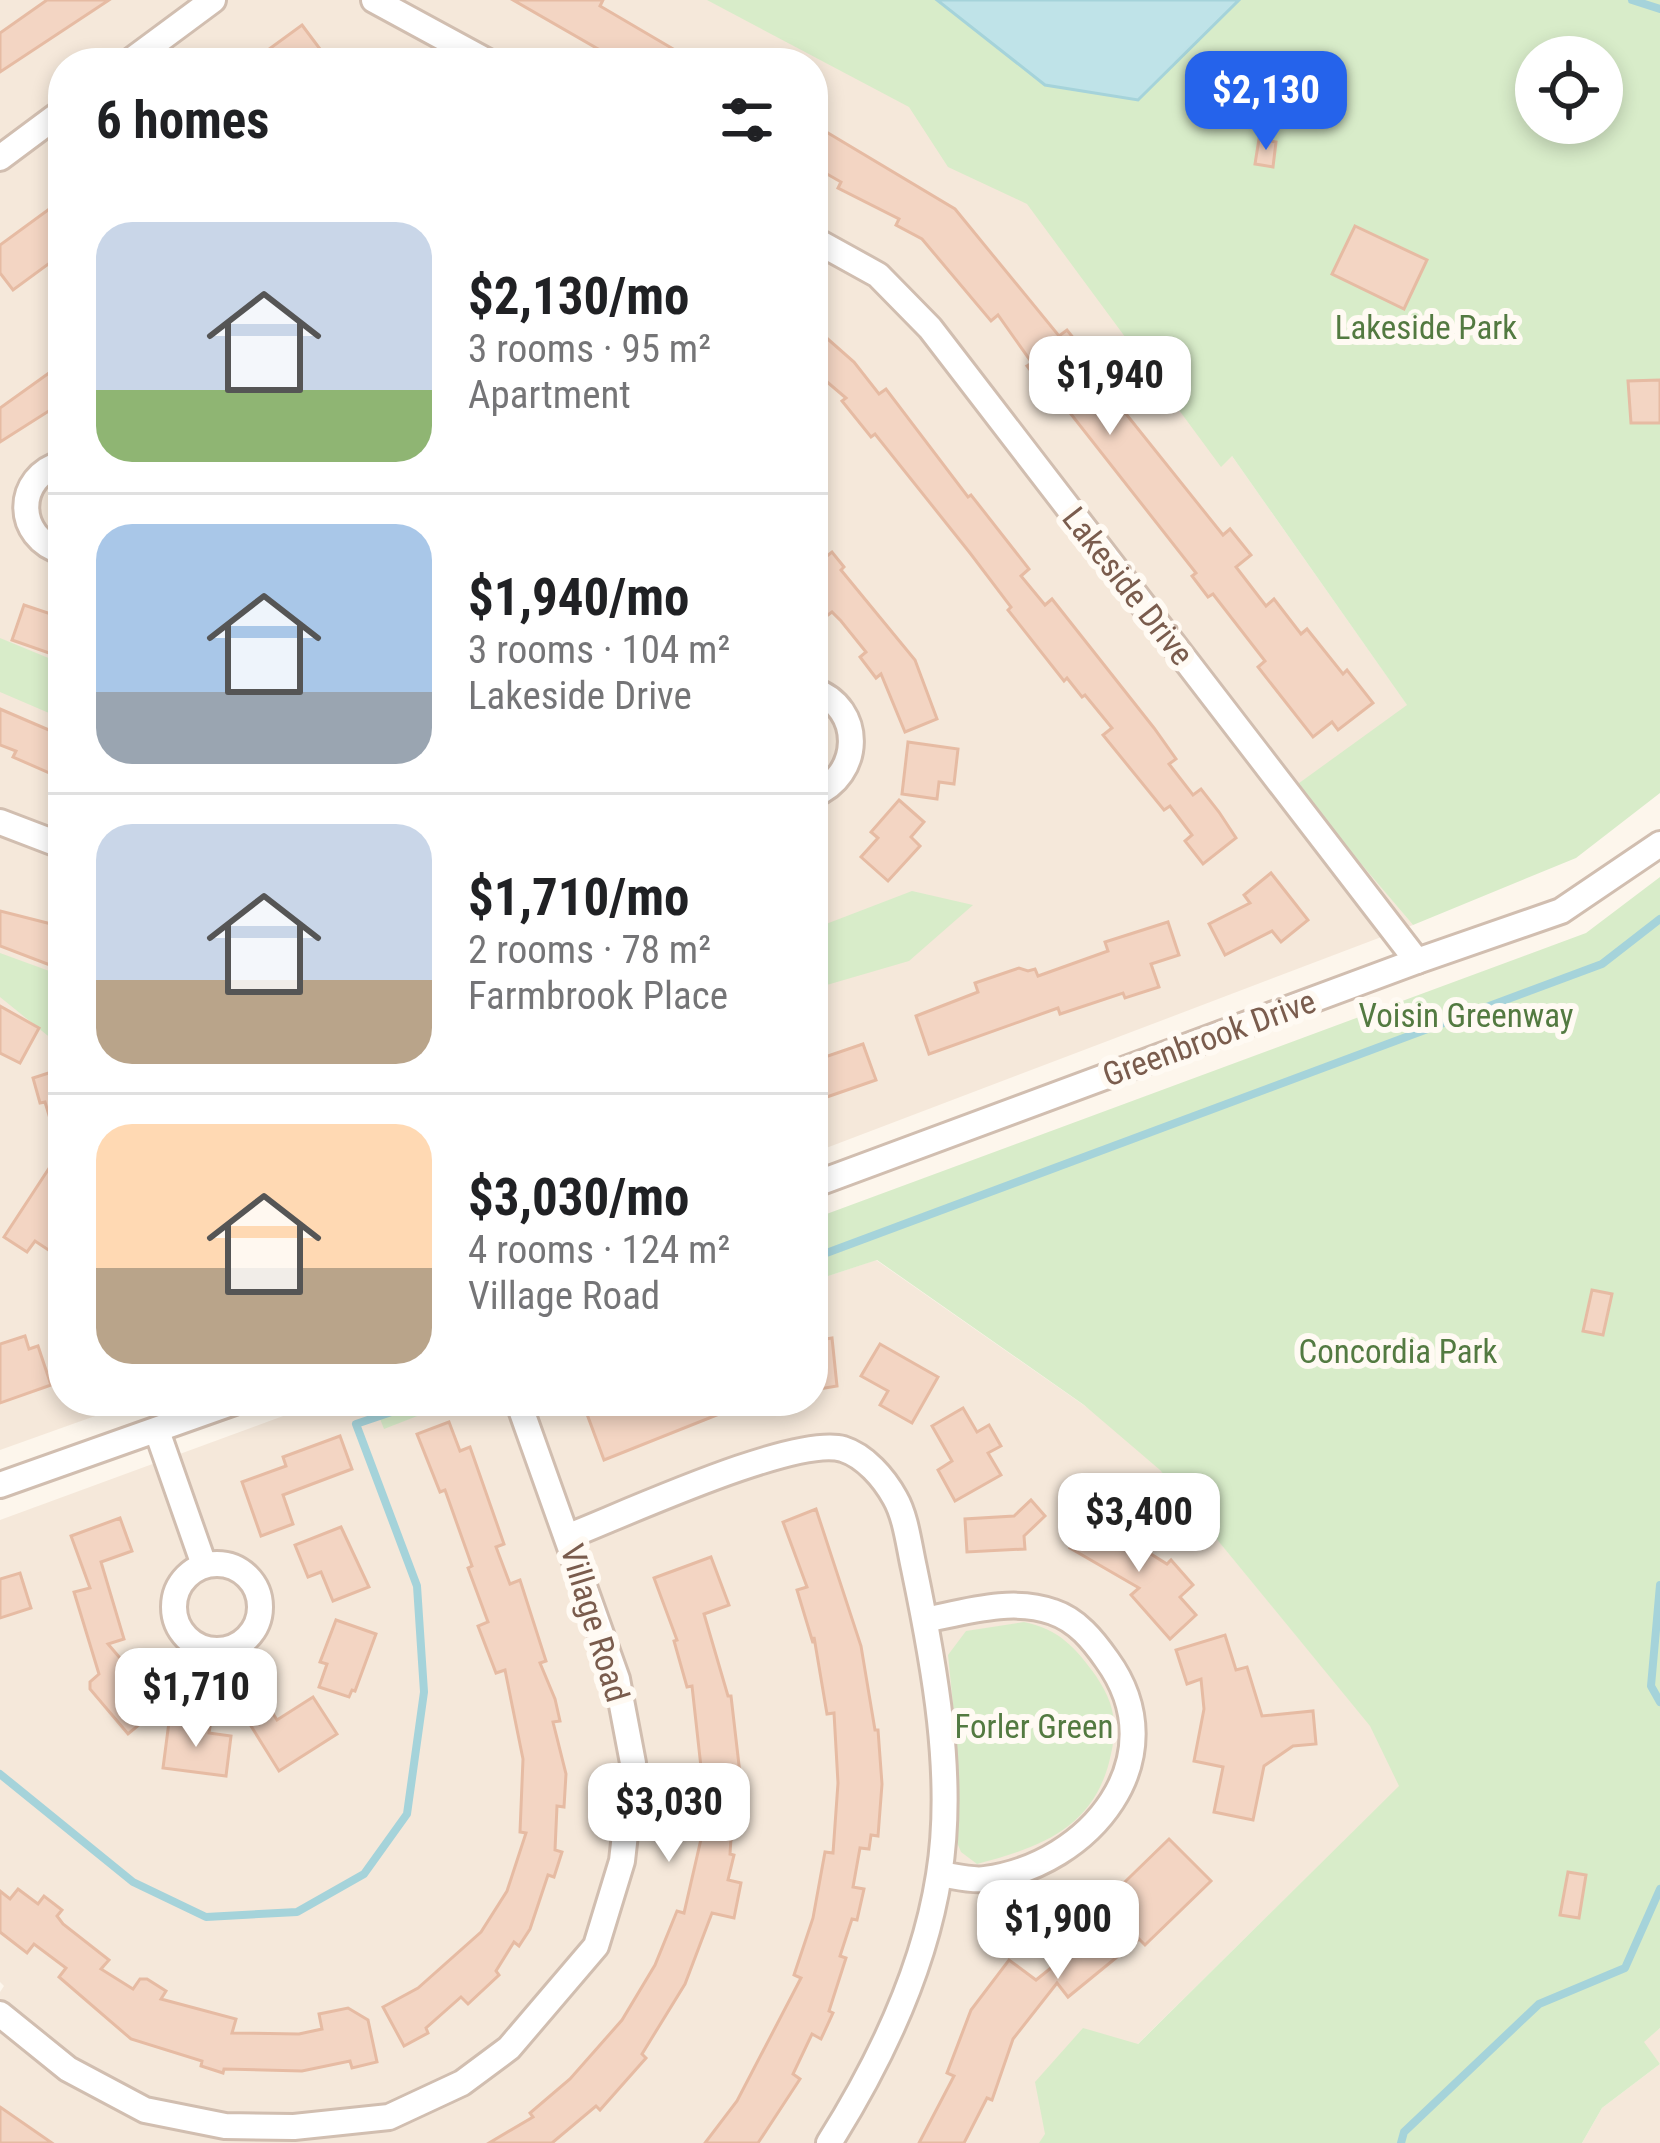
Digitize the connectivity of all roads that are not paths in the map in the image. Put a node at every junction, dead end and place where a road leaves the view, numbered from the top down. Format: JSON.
{"nodes":[{"id":1,"x":213,"y":0,"type":"edge"},
{"id":2,"x":374,"y":0,"type":"edge"},
{"id":3,"x":148,"y":48,"type":"edge"},
{"id":4,"x":462,"y":48,"type":"edge"},
{"id":5,"x":48,"y":123,"type":"edge"},
{"id":6,"x":0,"y":158,"type":"edge"},
{"id":7,"x":828,"y":247,"type":"edge"},
{"id":8,"x":48,"y":469,"type":"edge"},
{"id":9,"x":48,"y":546,"type":"edge"},
{"id":10,"x":828,"y":699,"type":"edge"},
{"id":11,"x":828,"y":786,"type":"edge"},
{"id":12,"x":0,"y":822,"type":"edge"},
{"id":13,"x":48,"y":840,"type":"edge"},
{"id":14,"x":1660,"y":844,"type":"edge"},
{"id":15,"x":1417,"y":961,"type":"junction"},
{"id":16,"x":828,"y":1179,"type":"edge"},
{"id":17,"x":197,"y":1416,"type":"edge"},
{"id":18,"x":524,"y":1416,"type":"edge"},
{"id":19,"x":157,"y":1431,"type":"junction"},
{"id":20,"x":0,"y":1485,"type":"edge"},
{"id":21,"x":568,"y":1536,"type":"junction"},
{"id":22,"x":204,"y":1565,"type":"dead end"},
{"id":23,"x":925,"y":1620,"type":"junction"},
{"id":24,"x":940,"y":1874,"type":"junction"},
{"id":25,"x":0,"y":2014,"type":"edge"},
{"id":26,"x":830,"y":2143,"type":"edge"}],
"edges":[{"from":1,"to":3,"type":"street"},
{"from":2,"to":4,"type":"street"},
{"from":5,"to":6,"type":"street"},
{"from":7,"to":15,"type":"street","name":"Lakeside Drive"},
{"from":8,"to":9,"type":"street"},
{"from":10,"to":11,"type":"street"},
{"from":12,"to":13,"type":"street"},
{"from":14,"to":15,"type":"street","name":"Greenbrook Drive"},
{"from":15,"to":16,"type":"street","name":"Greenbrook Drive"},
{"from":17,"to":19,"type":"street"},
{"from":18,"to":21,"type":"street","name":"Village Road"},
{"from":19,"to":20,"type":"street"},
{"from":19,"to":22,"type":"street"},
{"from":21,"to":23,"type":"street"},
{"from":21,"to":25,"type":"street","name":"Village Road"},
{"from":23,"to":24,"type":"street"},
{"from":23,"to":24,"type":"street"},
{"from":24,"to":26,"type":"street"}]}
